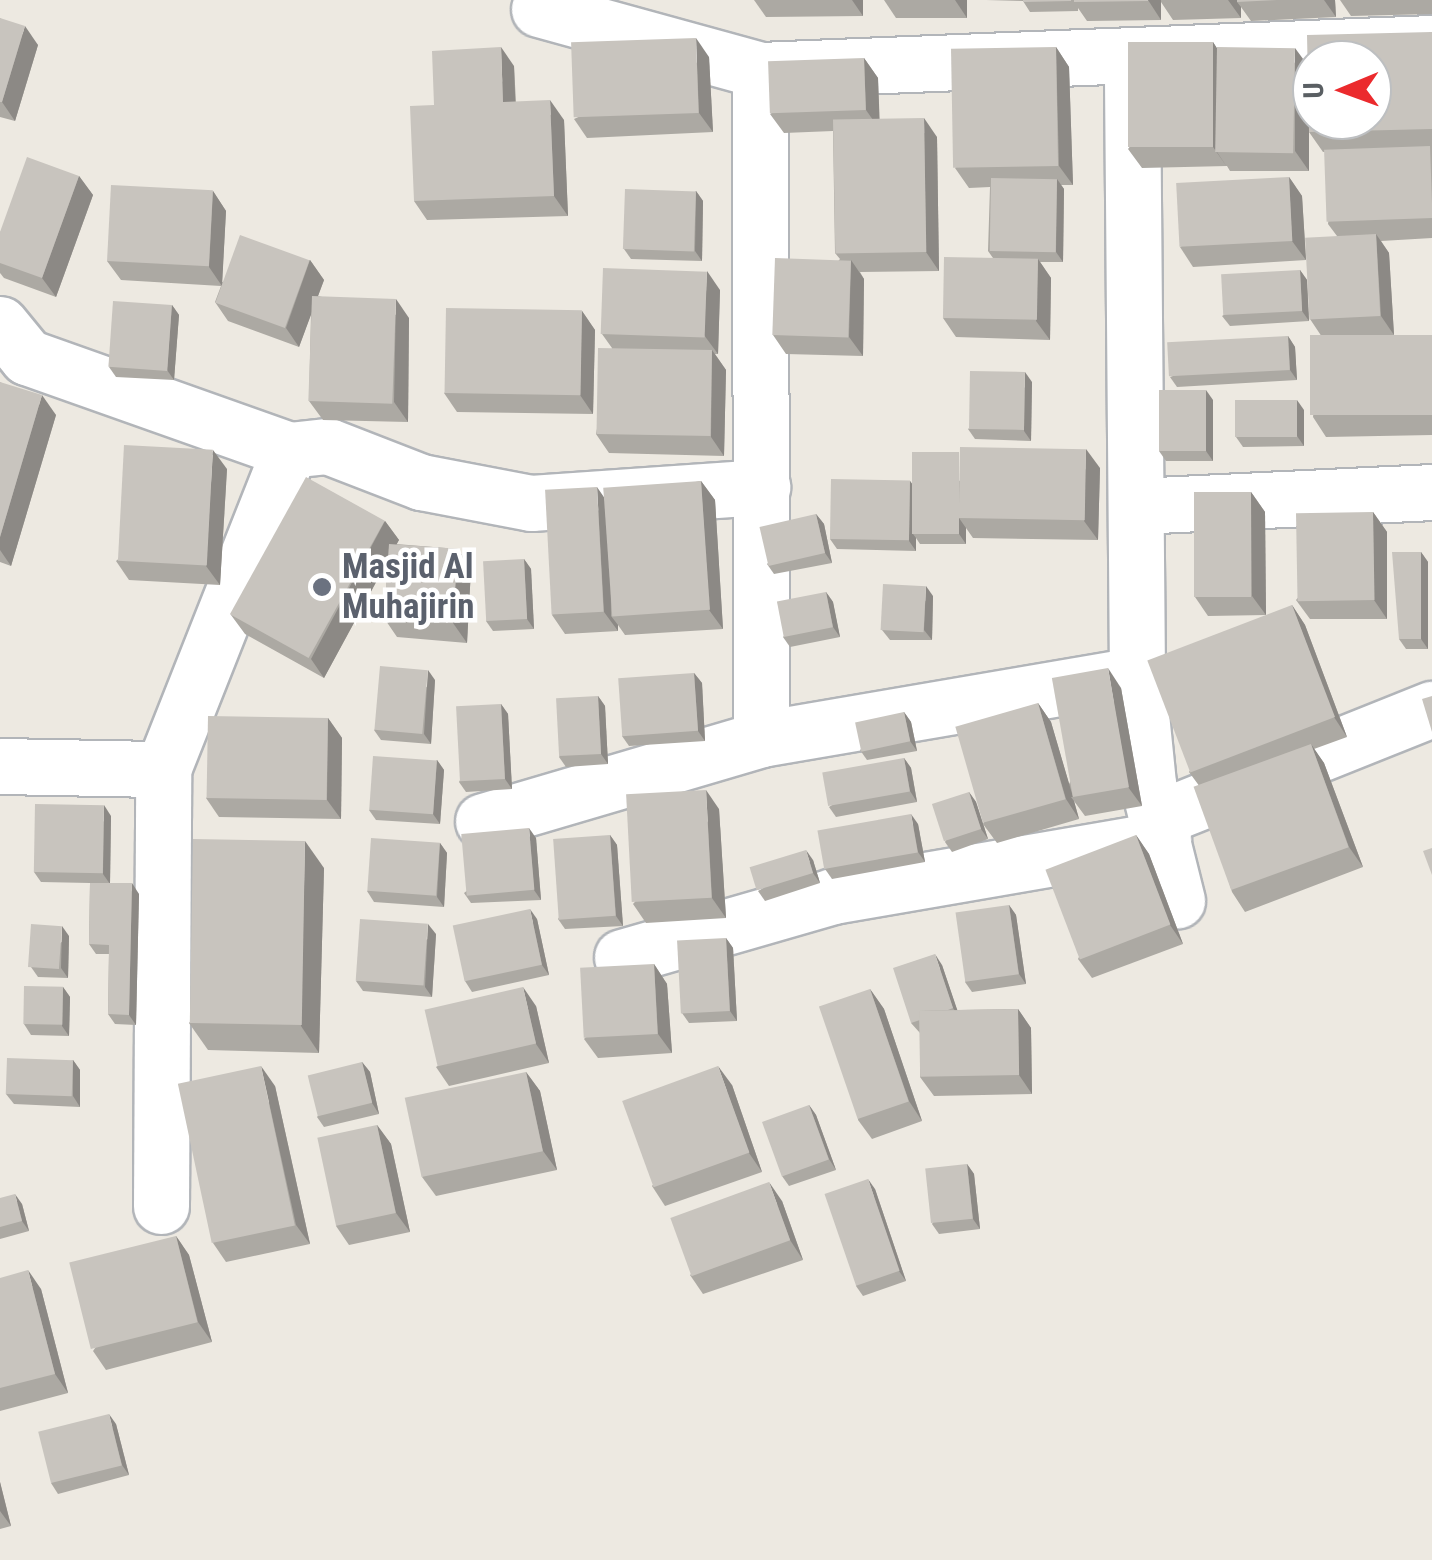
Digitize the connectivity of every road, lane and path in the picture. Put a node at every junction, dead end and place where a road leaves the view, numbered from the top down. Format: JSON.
{"nodes":[{"id":1,"x":538,"y":8,"type":"dead end"},
{"id":2,"x":1432,"y":44,"type":"edge"},
{"id":3,"x":1132,"y":56,"type":"junction"},
{"id":4,"x":760,"y":70,"type":"junction"},
{"id":5,"x":0,"y":324,"type":"edge"},
{"id":6,"x":289,"y":450,"type":"junction"},
{"id":7,"x":762,"y":487,"type":"junction"},
{"id":8,"x":1432,"y":492,"type":"edge"},
{"id":9,"x":1136,"y":506,"type":"junction"},
{"id":10,"x":1138,"y":675,"type":"junction"},
{"id":11,"x":1432,"y":708,"type":"edge"},
{"id":12,"x":761,"y":739,"type":"junction"},
{"id":13,"x":0,"y":766,"type":"edge"},
{"id":14,"x":163,"y":770,"type":"junction"},
{"id":15,"x":483,"y":821,"type":"dead end"},
{"id":16,"x":1161,"y":829,"type":"junction"},
{"id":17,"x":1177,"y":900,"type":"dead end"},
{"id":18,"x":622,"y":957,"type":"dead end"},
{"id":19,"x":161,"y":1206,"type":"dead end"}],
"edges":[{"from":1,"to":4,"type":"street"},
{"from":2,"to":3,"type":"street"},
{"from":3,"to":4,"type":"street"},
{"from":3,"to":9,"type":"street"},
{"from":4,"to":7,"type":"street"},
{"from":5,"to":6,"type":"street"},
{"from":6,"to":7,"type":"street"},
{"from":6,"to":14,"type":"street"},
{"from":7,"to":12,"type":"street"},
{"from":8,"to":9,"type":"street"},
{"from":9,"to":10,"type":"street"},
{"from":10,"to":12,"type":"street"},
{"from":10,"to":16,"type":"street"},
{"from":11,"to":16,"type":"street"},
{"from":12,"to":15,"type":"street"},
{"from":13,"to":14,"type":"street"},
{"from":14,"to":19,"type":"street"},
{"from":16,"to":17,"type":"street"},
{"from":16,"to":18,"type":"street"}]}
